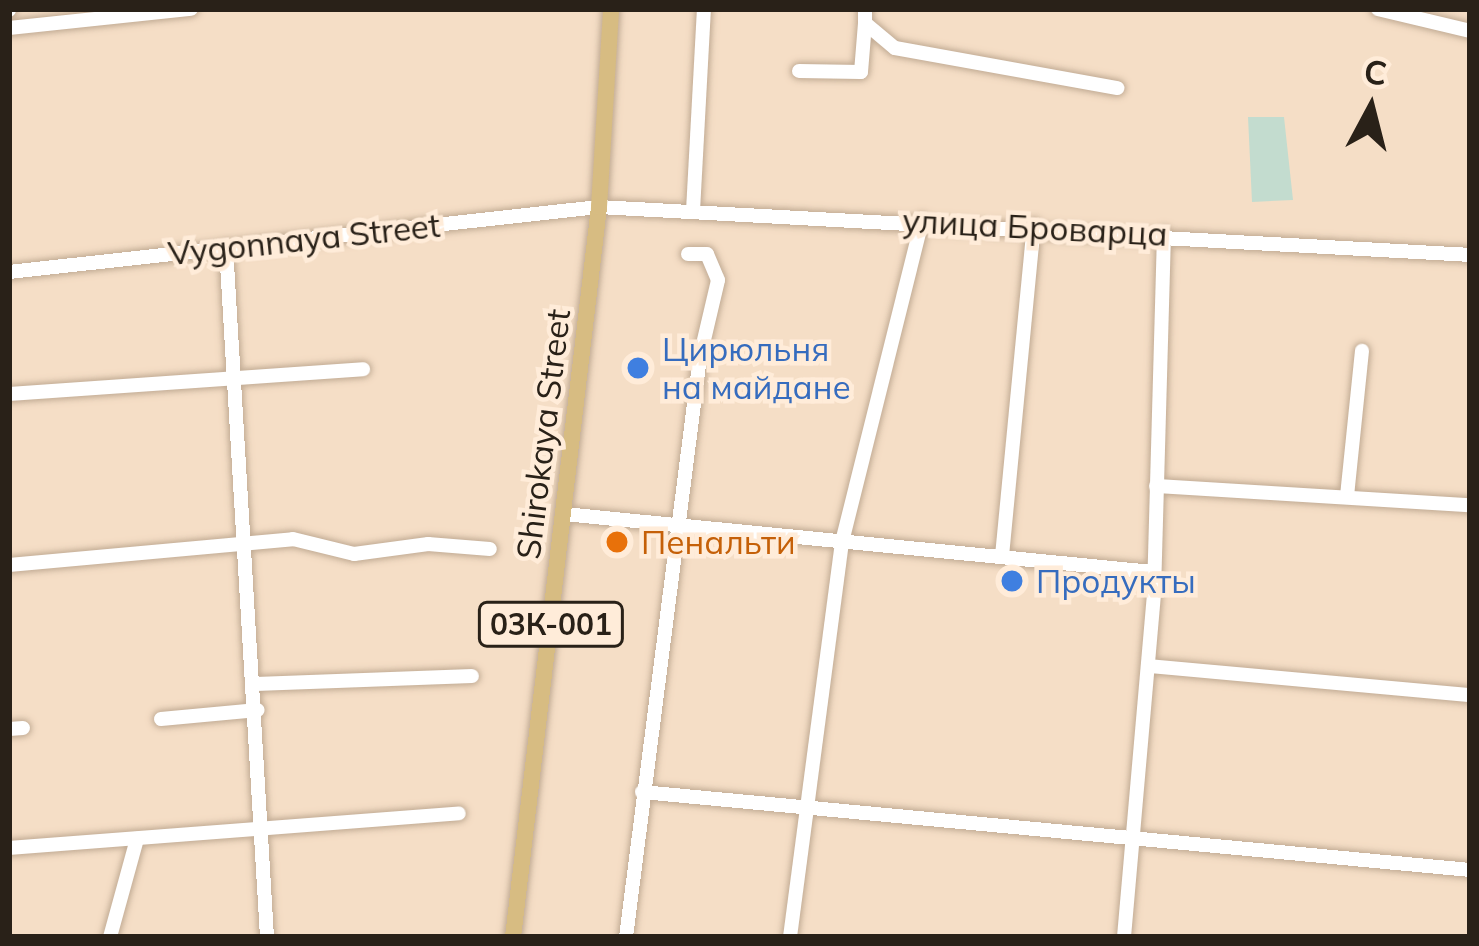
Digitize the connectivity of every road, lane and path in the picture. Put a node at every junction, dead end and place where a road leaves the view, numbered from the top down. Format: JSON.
{"nodes":[{"id":1,"x":190,"y":9,"type":"edge"},
{"id":2,"x":611,"y":9,"type":"edge"},
{"id":3,"x":704,"y":9,"type":"edge"},
{"id":4,"x":1378,"y":9,"type":"edge"},
{"id":5,"x":865,"y":16,"type":"edge"},
{"id":6,"x":9,"y":28,"type":"edge"},
{"id":7,"x":1470,"y":32,"type":"edge"},
{"id":8,"x":799,"y":71,"type":"dead end"},
{"id":9,"x":1117,"y":88,"type":"dead end"},
{"id":10,"x":599,"y":207,"type":"junction"},
{"id":11,"x":693,"y":211,"type":"junction"},
{"id":12,"x":922,"y":221,"type":"junction"},
{"id":13,"x":1034,"y":226,"type":"junction"},
{"id":14,"x":1164,"y":234,"type":"junction"},
{"id":15,"x":226,"y":247,"type":"junction"},
{"id":16,"x":688,"y":254,"type":"dead end"},
{"id":17,"x":1470,"y":256,"type":"edge"},
{"id":18,"x":9,"y":272,"type":"edge"},
{"id":19,"x":1362,"y":351,"type":"dead end"},
{"id":20,"x":363,"y":369,"type":"dead end"},
{"id":21,"x":232,"y":378,"type":"junction"},
{"id":22,"x":9,"y":394,"type":"edge"},
{"id":23,"x":1156,"y":485,"type":"junction"},
{"id":24,"x":1348,"y":496,"type":"junction"},
{"id":25,"x":1470,"y":505,"type":"edge"},
{"id":26,"x":564,"y":514,"type":"junction"},
{"id":27,"x":680,"y":524,"type":"junction"},
{"id":28,"x":842,"y":542,"type":"junction"},
{"id":29,"x":242,"y":547,"type":"junction"},
{"id":30,"x":490,"y":549,"type":"dead end"},
{"id":31,"x":1002,"y":556,"type":"junction"},
{"id":32,"x":9,"y":565,"type":"edge"},
{"id":33,"x":1152,"y":572,"type":"junction"},
{"id":34,"x":1149,"y":666,"type":"junction"},
{"id":35,"x":472,"y":676,"type":"dead end"},
{"id":36,"x":256,"y":684,"type":"junction"},
{"id":37,"x":1470,"y":695,"type":"edge"},
{"id":38,"x":258,"y":710,"type":"junction"},
{"id":39,"x":161,"y":719,"type":"dead end"},
{"id":40,"x":642,"y":792,"type":"junction"},
{"id":41,"x":807,"y":806,"type":"junction"},
{"id":42,"x":459,"y":813,"type":"dead end"},
{"id":43,"x":265,"y":828,"type":"junction"},
{"id":44,"x":137,"y":839,"type":"junction"},
{"id":45,"x":1132,"y":839,"type":"junction"},
{"id":46,"x":9,"y":848,"type":"edge"},
{"id":47,"x":1470,"y":870,"type":"edge"},
{"id":48,"x":110,"y":937,"type":"edge"},
{"id":49,"x":267,"y":937,"type":"edge"},
{"id":50,"x":513,"y":937,"type":"edge"},
{"id":51,"x":626,"y":937,"type":"edge"},
{"id":52,"x":790,"y":937,"type":"edge"},
{"id":53,"x":1124,"y":937,"type":"edge"}],
"edges":[{"from":1,"to":6,"type":"street"},
{"from":2,"to":10,"type":"main road","name":"Shirokaya Street","number":"03К-001"},
{"from":3,"to":11,"type":"street"},
{"from":4,"to":7,"type":"street"},
{"from":5,"to":8,"type":"street"},
{"from":5,"to":9,"type":"street"},
{"from":10,"to":11,"type":"street","name":"улица Броварца"},
{"from":10,"to":15,"type":"street","name":"Vygonnaya Street"},
{"from":10,"to":26,"type":"main road","name":"Shirokaya Street","number":"03К-001"},
{"from":11,"to":12,"type":"street","name":"улица Броварца"},
{"from":12,"to":13,"type":"street","name":"улица Броварца"},
{"from":12,"to":28,"type":"street"},
{"from":13,"to":14,"type":"street","name":"улица Броварца"},
{"from":13,"to":31,"type":"street"},
{"from":14,"to":17,"type":"street","name":"улица Броварца"},
{"from":14,"to":23,"type":"street"},
{"from":15,"to":18,"type":"street","name":"Vygonnaya Street"},
{"from":15,"to":21,"type":"street"},
{"from":16,"to":27,"type":"street"},
{"from":19,"to":24,"type":"street"},
{"from":20,"to":21,"type":"street"},
{"from":21,"to":22,"type":"street"},
{"from":21,"to":29,"type":"street"},
{"from":23,"to":24,"type":"street"},
{"from":23,"to":33,"type":"street"},
{"from":24,"to":25,"type":"street"},
{"from":26,"to":27,"type":"street"},
{"from":26,"to":50,"type":"main road","name":"Shirokaya Street","number":"03К-001"},
{"from":27,"to":28,"type":"street"},
{"from":27,"to":40,"type":"street"},
{"from":28,"to":31,"type":"street"},
{"from":28,"to":41,"type":"street"},
{"from":29,"to":30,"type":"street"},
{"from":29,"to":32,"type":"street"},
{"from":29,"to":36,"type":"street"},
{"from":31,"to":33,"type":"street"},
{"from":33,"to":34,"type":"street"},
{"from":34,"to":37,"type":"street"},
{"from":34,"to":45,"type":"street"},
{"from":35,"to":36,"type":"street"},
{"from":36,"to":38,"type":"street"},
{"from":38,"to":39,"type":"street"},
{"from":38,"to":43,"type":"street"},
{"from":40,"to":41,"type":"street"},
{"from":40,"to":51,"type":"street"},
{"from":41,"to":45,"type":"street"},
{"from":41,"to":52,"type":"street"},
{"from":42,"to":43,"type":"street"},
{"from":43,"to":44,"type":"street"},
{"from":43,"to":49,"type":"street"},
{"from":44,"to":46,"type":"street"},
{"from":44,"to":48,"type":"street"},
{"from":45,"to":47,"type":"street"},
{"from":45,"to":53,"type":"street"}]}
